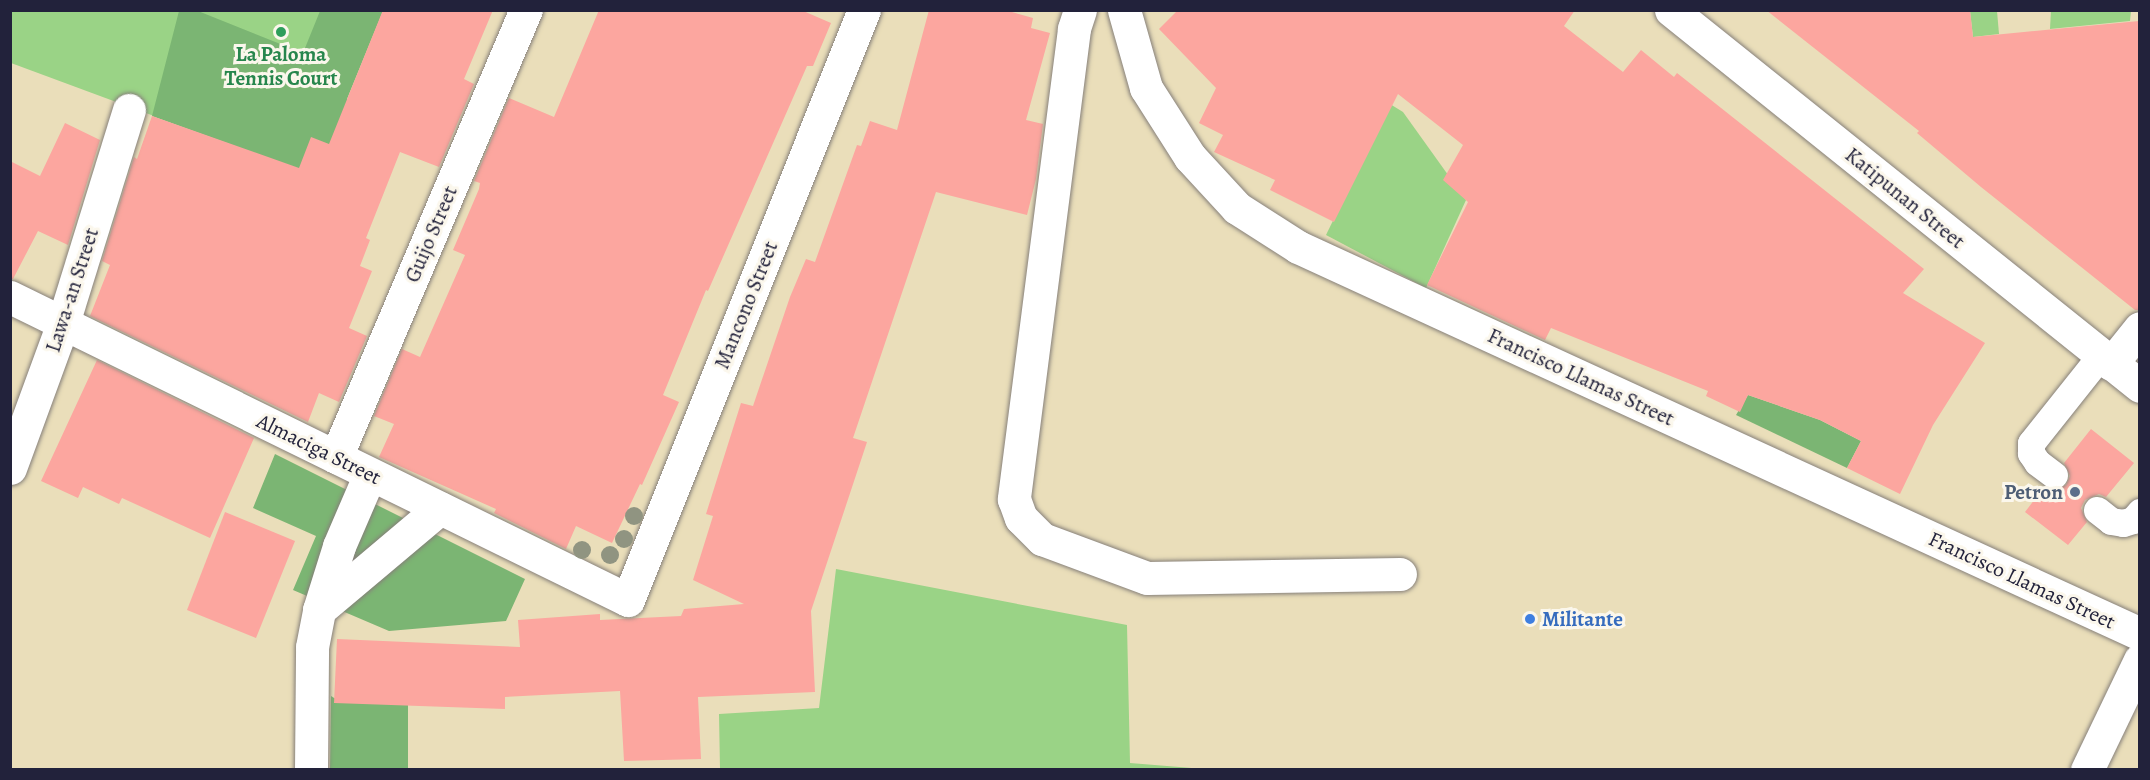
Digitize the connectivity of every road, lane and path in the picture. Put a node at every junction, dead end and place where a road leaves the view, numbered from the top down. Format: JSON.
{"nodes":[{"id":1,"x":526,"y":10,"type":"edge"},
{"id":2,"x":864,"y":10,"type":"edge"},
{"id":3,"x":1080,"y":10,"type":"edge"},
{"id":4,"x":1124,"y":10,"type":"edge"},
{"id":5,"x":1671,"y":10,"type":"edge"},
{"id":6,"x":129,"y":110,"type":"dead end"},
{"id":7,"x":10,"y":297,"type":"edge"},
{"id":8,"x":63,"y":323,"type":"junction"},
{"id":9,"x":2139,"y":328,"type":"edge"},
{"id":10,"x":2106,"y":359,"type":"junction"},
{"id":11,"x":2139,"y":386,"type":"edge"},
{"id":12,"x":336,"y":457,"type":"junction"},
{"id":13,"x":10,"y":468,"type":"edge"},
{"id":14,"x":370,"y":474,"type":"junction"},
{"id":15,"x":2054,"y":475,"type":"dead end"},
{"id":16,"x":440,"y":508,"type":"junction"},
{"id":17,"x":2097,"y":510,"type":"dead end"},
{"id":18,"x":2139,"y":512,"type":"edge"},
{"id":19,"x":1400,"y":574,"type":"dead end"},
{"id":20,"x":628,"y":600,"type":"joint"},
{"id":21,"x":319,"y":610,"type":"junction"},
{"id":22,"x":2139,"y":634,"type":"edge"},
{"id":23,"x":2139,"y":660,"type":"edge"},
{"id":24,"x":311,"y":770,"type":"edge"},
{"id":25,"x":2087,"y":770,"type":"edge"}],
"edges":[{"from":1,"to":12,"type":"street","name":"Guijo Street"},
{"from":2,"to":20,"type":"street","name":"Mancono Street"},
{"from":3,"to":19,"type":"street"},
{"from":4,"to":22,"type":"street","name":"Francisco Llamas Street"},
{"from":5,"to":10,"type":"street","name":"Katipunan Street"},
{"from":6,"to":8,"type":"street","name":"Lawa-an Street"},
{"from":7,"to":8,"type":"street","name":"Almaciga Street"},
{"from":8,"to":12,"type":"street","name":"Almaciga Street"},
{"from":8,"to":13,"type":"street","name":"Lawa-an Street"},
{"from":9,"to":10,"type":"street"},
{"from":10,"to":11,"type":"street","name":"Katipunan Street"},
{"from":10,"to":15,"type":"lane"},
{"from":12,"to":14,"type":"street","name":"Almaciga Street"},
{"from":14,"to":16,"type":"street","name":"Almaciga Street"},
{"from":14,"to":21,"type":"street"},
{"from":16,"to":20,"type":"street","name":"Almaciga Street"},
{"from":16,"to":21,"type":"street"},
{"from":17,"to":18,"type":"lane"},
{"from":21,"to":24,"type":"street"},
{"from":23,"to":25,"type":"street"}]}
